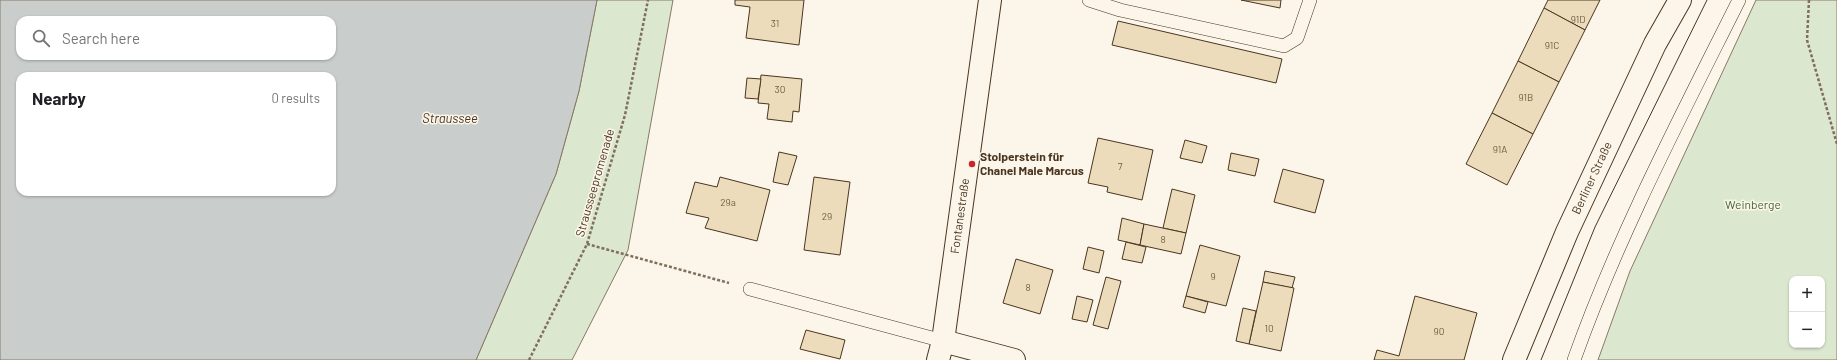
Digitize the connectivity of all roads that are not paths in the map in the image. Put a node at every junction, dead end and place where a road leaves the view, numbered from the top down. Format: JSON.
{"nodes":[{"id":1,"x":990,"y":0,"type":"edge"},
{"id":2,"x":1089,"y":0,"type":"edge"},
{"id":3,"x":1310,"y":0,"type":"edge"},
{"id":4,"x":1680,"y":0,"type":"edge"},
{"id":5,"x":1739,"y":0,"type":"edge"},
{"id":6,"x":750,"y":289,"type":"road end"},
{"id":7,"x":941,"y":350,"type":"edge"},
{"id":8,"x":1014,"y":360,"type":"edge"},
{"id":9,"x":1514,"y":360,"type":"edge"},
{"id":10,"x":1574,"y":360,"type":"edge"}],
"edges":[{"from":1,"to":7,"type":"street","name":"Fontanestraße"},
{"from":2,"to":3,"type":"lane"},
{"from":4,"to":9,"type":"street","name":"Berliner Straße"},
{"from":5,"to":10,"type":"lane"},
{"from":6,"to":7,"type":"lane"},
{"from":7,"to":8,"type":"street"}]}
